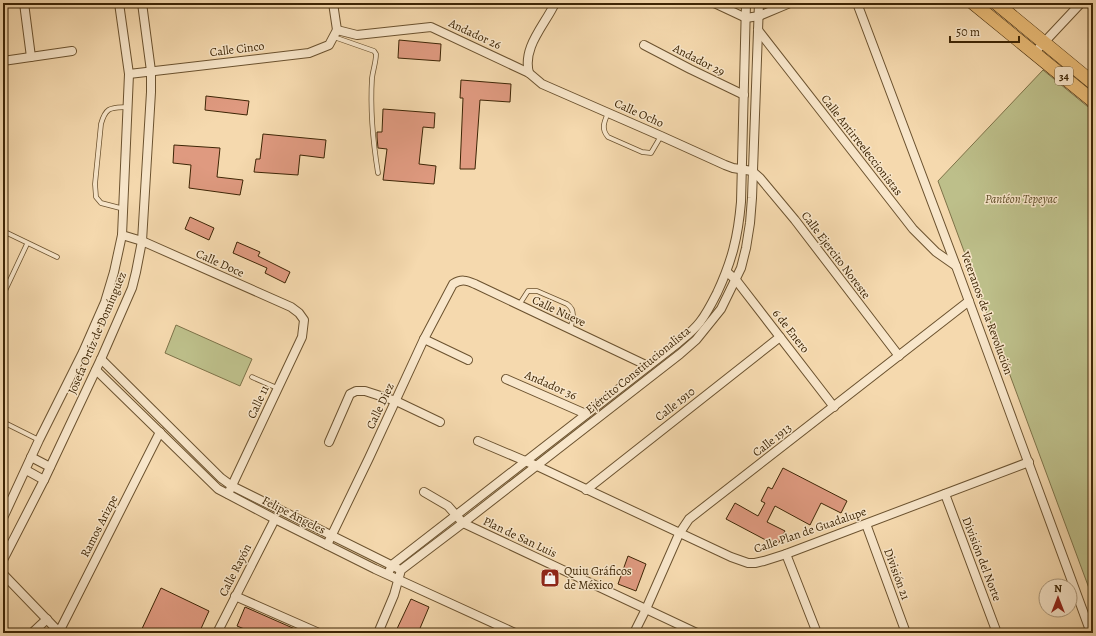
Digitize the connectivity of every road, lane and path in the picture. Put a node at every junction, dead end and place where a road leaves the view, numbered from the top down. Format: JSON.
{"nodes":[{"id":1,"x":24,"y":3,"type":"edge"},
{"id":2,"x":120,"y":3,"type":"edge"},
{"id":3,"x":142,"y":3,"type":"edge"},
{"id":4,"x":333,"y":3,"type":"edge"},
{"id":5,"x":714,"y":3,"type":"edge"},
{"id":6,"x":746,"y":3,"type":"edge"},
{"id":7,"x":758,"y":3,"type":"edge"},
{"id":8,"x":790,"y":3,"type":"edge"},
{"id":9,"x":857,"y":3,"type":"edge"},
{"id":10,"x":973,"y":3,"type":"edge"},
{"id":11,"x":996,"y":3,"type":"edge"},
{"id":12,"x":1081,"y":3,"type":"edge"},
{"id":13,"x":551,"y":4,"type":"edge"},
{"id":14,"x":759,"y":16,"type":"junction"},
{"id":15,"x":746,"y":18,"type":"junction"},
{"id":16,"x":758,"y":30,"type":"junction"},
{"id":17,"x":336,"y":33,"type":"junction"},
{"id":18,"x":1044,"y":42,"type":"junction"},
{"id":19,"x":644,"y":45,"type":"dead end"},
{"id":20,"x":72,"y":51,"type":"dead end"},
{"id":21,"x":1035,"y":52,"type":"junction"},
{"id":22,"x":31,"y":57,"type":"junction"},
{"id":23,"x":3,"y":61,"type":"edge"},
{"id":24,"x":151,"y":71,"type":"junction"},
{"id":25,"x":529,"y":73,"type":"junction"},
{"id":26,"x":129,"y":74,"type":"junction"},
{"id":27,"x":1093,"y":83,"type":"edge"},
{"id":28,"x":744,"y":95,"type":"junction"},
{"id":29,"x":1093,"y":101,"type":"edge"},
{"id":30,"x":128,"y":107,"type":"junction"},
{"id":31,"x":608,"y":113,"type":"junction"},
{"id":32,"x":661,"y":136,"type":"junction"},
{"id":33,"x":742,"y":170,"type":"junction"},
{"id":34,"x":752,"y":171,"type":"junction"},
{"id":35,"x":378,"y":173,"type":"dead end"},
{"id":36,"x":124,"y":209,"type":"junction"},
{"id":37,"x":3,"y":231,"type":"edge"},
{"id":38,"x":122,"y":235,"type":"junction"},
{"id":39,"x":142,"y":241,"type":"junction"},
{"id":40,"x":27,"y":244,"type":"junction"},
{"id":41,"x":57,"y":257,"type":"dead end"},
{"id":42,"x":956,"y":266,"type":"junction"},
{"id":43,"x":727,"y":272,"type":"junction"},
{"id":44,"x":459,"y":280,"type":"joint"},
{"id":45,"x":736,"y":280,"type":"junction"},
{"id":46,"x":3,"y":295,"type":"edge"},
{"id":47,"x":969,"y":301,"type":"junction"},
{"id":48,"x":519,"y":305,"type":"junction"},
{"id":49,"x":304,"y":320,"type":"joint"},
{"id":50,"x":570,"y":329,"type":"junction"},
{"id":51,"x":780,"y":337,"type":"junction"},
{"id":52,"x":424,"y":339,"type":"junction"},
{"id":53,"x":899,"y":356,"type":"junction"},
{"id":54,"x":101,"y":359,"type":"junction"},
{"id":55,"x":468,"y":360,"type":"dead end"},
{"id":56,"x":648,"y":366,"type":"junction"},
{"id":57,"x":96,"y":370,"type":"junction"},
{"id":58,"x":252,"y":377,"type":"dead end"},
{"id":59,"x":506,"y":379,"type":"dead end"},
{"id":60,"x":278,"y":388,"type":"junction"},
{"id":61,"x":396,"y":401,"type":"junction"},
{"id":62,"x":834,"y":407,"type":"junction"},
{"id":63,"x":586,"y":414,"type":"junction"},
{"id":64,"x":3,"y":422,"type":"edge"},
{"id":65,"x":440,"y":422,"type":"dead end"},
{"id":66,"x":160,"y":432,"type":"junction"},
{"id":67,"x":39,"y":440,"type":"junction"},
{"id":68,"x":329,"y":442,"type":"dead end"},
{"id":69,"x":478,"y":442,"type":"dead end"},
{"id":70,"x":31,"y":457,"type":"junction"},
{"id":71,"x":524,"y":462,"type":"junction"},
{"id":72,"x":1029,"y":462,"type":"junction"},
{"id":73,"x":537,"y":466,"type":"junction"},
{"id":74,"x":50,"y":467,"type":"junction"},
{"id":75,"x":26,"y":470,"type":"junction"},
{"id":76,"x":44,"y":480,"type":"junction"},
{"id":77,"x":232,"y":486,"type":"junction"},
{"id":78,"x":586,"y":490,"type":"junction"},
{"id":79,"x":424,"y":492,"type":"dead end"},
{"id":80,"x":228,"y":494,"type":"junction"},
{"id":81,"x":945,"y":494,"type":"junction"},
{"id":82,"x":456,"y":514,"type":"junction"},
{"id":83,"x":3,"y":518,"type":"edge"},
{"id":84,"x":275,"y":519,"type":"junction"},
{"id":85,"x":463,"y":523,"type":"junction"},
{"id":86,"x":866,"y":524,"type":"junction"},
{"id":87,"x":679,"y":534,"type":"junction"},
{"id":88,"x":332,"y":536,"type":"junction"},
{"id":89,"x":328,"y":545,"type":"junction"},
{"id":90,"x":786,"y":554,"type":"junction"},
{"id":91,"x":3,"y":560,"type":"edge"},
{"id":92,"x":392,"y":565,"type":"junction"},
{"id":93,"x":401,"y":570,"type":"junction"},
{"id":94,"x":3,"y":574,"type":"edge"},
{"id":95,"x":388,"y":574,"type":"junction"},
{"id":96,"x":399,"y":580,"type":"junction"},
{"id":97,"x":235,"y":596,"type":"junction"},
{"id":98,"x":646,"y":609,"type":"junction"},
{"id":99,"x":47,"y":619,"type":"junction"},
{"id":100,"x":60,"y":632,"type":"edge"},
{"id":101,"x":32,"y":633,"type":"edge"},
{"id":102,"x":217,"y":633,"type":"edge"},
{"id":103,"x":318,"y":633,"type":"edge"},
{"id":104,"x":378,"y":633,"type":"edge"},
{"id":105,"x":515,"y":633,"type":"edge"},
{"id":106,"x":634,"y":633,"type":"edge"},
{"id":107,"x":697,"y":633,"type":"edge"},
{"id":108,"x":817,"y":633,"type":"edge"},
{"id":109,"x":906,"y":633,"type":"edge"},
{"id":110,"x":997,"y":633,"type":"edge"},
{"id":111,"x":1091,"y":633,"type":"edge"}],
"edges":[{"from":1,"to":22,"type":"street"},
{"from":2,"to":26,"type":"street","name":"Josefa Ortíz de Domínguez"},
{"from":3,"to":24,"type":"street","name":"Josefa Ortíz de Domínguez"},
{"from":4,"to":17,"type":"street"},
{"from":5,"to":15,"type":"street"},
{"from":6,"to":15,"type":"street","name":"Ejército Constitucionalista"},
{"from":7,"to":14,"type":"street","name":"Ejército Constitucionalista"},
{"from":8,"to":14,"type":"street"},
{"from":9,"to":42,"type":"street","name":"Veteranos de la Revolución"},
{"from":10,"to":21,"type":"main road","number":"34"},
{"from":11,"to":18,"type":"main road","number":"34"},
{"from":12,"to":18,"type":"street"},
{"from":13,"to":25,"type":"street"},
{"from":14,"to":15,"type":"street"},
{"from":14,"to":16,"type":"street","name":"Ejército Constitucionalista"},
{"from":15,"to":28,"type":"street","name":"Ejército Constitucionalista"},
{"from":16,"to":34,"type":"street","name":"Ejército Constitucionalista"},
{"from":16,"to":42,"type":"street","name":"Calle Antirreeleccionistas"},
{"from":17,"to":24,"type":"street","name":"Calle Cinco"},
{"from":17,"to":25,"type":"street","name":"Andador 26"},
{"from":17,"to":35,"type":"lane"},
{"from":18,"to":21,"type":"street"},
{"from":18,"to":27,"type":"main road","number":"34"},
{"from":19,"to":28,"type":"street","name":"Andador 29"},
{"from":20,"to":22,"type":"street"},
{"from":21,"to":29,"type":"main road","number":"34"},
{"from":22,"to":23,"type":"street"},
{"from":24,"to":26,"type":"street","name":"Calle Cinco"},
{"from":24,"to":39,"type":"street","name":"Josefa Ortíz de Domínguez"},
{"from":25,"to":31,"type":"street","name":"Calle Ocho"},
{"from":26,"to":30,"type":"street","name":"Josefa Ortíz de Domínguez"},
{"from":28,"to":33,"type":"street","name":"Ejército Constitucionalista"},
{"from":30,"to":36,"type":"street","name":"Josefa Ortíz de Domínguez"},
{"from":30,"to":36,"type":"lane"},
{"from":31,"to":32,"type":"street","name":"Calle Ocho"},
{"from":31,"to":32,"type":"lane"},
{"from":32,"to":33,"type":"street","name":"Calle Ocho"},
{"from":33,"to":34,"type":"street","name":"Calle Ocho"},
{"from":33,"to":43,"type":"street","name":"Ejército Constitucionalista"},
{"from":34,"to":45,"type":"street","name":"Ejército Constitucionalista"},
{"from":34,"to":53,"type":"street","name":"Calle Ejercito Noreste"},
{"from":36,"to":38,"type":"street","name":"Josefa Ortíz de Domínguez"},
{"from":37,"to":40,"type":"lane"},
{"from":38,"to":39,"type":"street","name":"Calle Doce"},
{"from":38,"to":67,"type":"street","name":"Josefa Ortíz de Domínguez"},
{"from":39,"to":49,"type":"street","name":"Calle Doce"},
{"from":39,"to":54,"type":"street","name":"Josefa Ortíz de Domínguez"},
{"from":40,"to":41,"type":"lane"},
{"from":40,"to":46,"type":"lane"},
{"from":42,"to":47,"type":"street","name":"Veteranos de la Revolución"},
{"from":43,"to":45,"type":"street","name":"6 de Enero"},
{"from":43,"to":56,"type":"street","name":"Ejército Constitucionalista"},
{"from":44,"to":48,"type":"street","name":"Calle Nueve"},
{"from":44,"to":52,"type":"street","name":"Calle Diez"},
{"from":45,"to":51,"type":"street","name":"6 de Enero"},
{"from":45,"to":73,"type":"street","name":"Ejército Constitucionalista"},
{"from":47,"to":53,"type":"street","name":"Calle 1913"},
{"from":47,"to":72,"type":"street","name":"Veteranos de la Revolución"},
{"from":48,"to":50,"type":"street","name":"Calle Nueve"},
{"from":48,"to":50,"type":"lane"},
{"from":49,"to":60,"type":"street","name":"Calle 11"},
{"from":50,"to":56,"type":"street","name":"Calle Nueve"},
{"from":51,"to":62,"type":"street","name":"6 de Enero"},
{"from":51,"to":78,"type":"street","name":"Calle 1910"},
{"from":52,"to":55,"type":"street"},
{"from":52,"to":61,"type":"street","name":"Calle Diez"},
{"from":53,"to":62,"type":"street","name":"Calle 1913"},
{"from":54,"to":57,"type":"street","name":"Josefa Ortíz de Domínguez"},
{"from":54,"to":77,"type":"street","name":"Felipe Ángeles"},
{"from":56,"to":63,"type":"street","name":"Ejército Constitucionalista"},
{"from":57,"to":66,"type":"street","name":"Felipe Ángeles"},
{"from":57,"to":74,"type":"street","name":"Josefa Ortíz de Domínguez"},
{"from":58,"to":60,"type":"lane"},
{"from":59,"to":63,"type":"street","name":"Andador 36"},
{"from":60,"to":77,"type":"street","name":"Calle 11"},
{"from":61,"to":65,"type":"street"},
{"from":61,"to":68,"type":"street"},
{"from":61,"to":88,"type":"street","name":"Calle Diez"},
{"from":62,"to":87,"type":"street","name":"Calle 1913"},
{"from":63,"to":71,"type":"street","name":"Ejército Constitucionalista"},
{"from":64,"to":67,"type":"lane"},
{"from":66,"to":80,"type":"street","name":"Felipe Ángeles"},
{"from":66,"to":100,"type":"street","name":"Ramos Arizpe"},
{"from":67,"to":70,"type":"street","name":"Josefa Ortíz de Domínguez"},
{"from":69,"to":71,"type":"street","name":"Calle Plan de Guadalupe"},
{"from":70,"to":74,"type":"street"},
{"from":70,"to":75,"type":"street","name":"Josefa Ortíz de Domínguez"},
{"from":71,"to":73,"type":"street","name":"Calle Plan de Guadalupe"},
{"from":71,"to":82,"type":"street","name":"Ejército Constitucionalista"},
{"from":72,"to":81,"type":"street","name":"Calle Plan de Guadalupe"},
{"from":72,"to":111,"type":"street","name":"Veteranos de la Revolución"},
{"from":73,"to":78,"type":"street","name":"Calle Plan de Guadalupe"},
{"from":73,"to":85,"type":"street","name":"Ejército Constitucionalista"},
{"from":74,"to":76,"type":"street","name":"Josefa Ortíz de Domínguez"},
{"from":75,"to":76,"type":"street"},
{"from":75,"to":83,"type":"street","name":"Josefa Ortíz de Domínguez"},
{"from":76,"to":91,"type":"street","name":"Josefa Ortíz de Domínguez"},
{"from":77,"to":80,"type":"street","name":"Calle 11"},
{"from":77,"to":88,"type":"street","name":"Felipe Ángeles"},
{"from":78,"to":87,"type":"street","name":"Calle Plan de Guadalupe"},
{"from":79,"to":82,"type":"street"},
{"from":80,"to":84,"type":"street","name":"Felipe Ángeles"},
{"from":81,"to":86,"type":"street","name":"Calle Plan de Guadalupe"},
{"from":81,"to":110,"type":"street","name":"División del Norte"},
{"from":82,"to":85,"type":"street"},
{"from":82,"to":92,"type":"street","name":"Ejército Constitucionalista"},
{"from":84,"to":89,"type":"street","name":"Felipe Ángeles"},
{"from":84,"to":97,"type":"street","name":"Calle Rayón"},
{"from":85,"to":93,"type":"street","name":"Ejército Constitucionalista"},
{"from":85,"to":98,"type":"street","name":"Plan de San Luis"},
{"from":86,"to":90,"type":"street","name":"Calle Plan de Guadalupe"},
{"from":86,"to":109,"type":"street","name":"División 21"},
{"from":87,"to":90,"type":"street","name":"Calle Plan de Guadalupe"},
{"from":87,"to":98,"type":"street","name":"Calle 1913"},
{"from":88,"to":89,"type":"street","name":"Calle Diez"},
{"from":88,"to":92,"type":"street","name":"Felipe Ángeles"},
{"from":89,"to":95,"type":"street","name":"Felipe Ángeles"},
{"from":90,"to":108,"type":"street"},
{"from":92,"to":93,"type":"street","name":"Felipe Ángeles"},
{"from":92,"to":95,"type":"street","name":"Ejército Constitucionalista"},
{"from":93,"to":96,"type":"street"},
{"from":94,"to":99,"type":"street"},
{"from":95,"to":96,"type":"street","name":"Felipe Ángeles"},
{"from":96,"to":104,"type":"street"},
{"from":96,"to":105,"type":"street","name":"Felipe Ángeles"},
{"from":97,"to":102,"type":"street","name":"Calle Rayón"},
{"from":97,"to":103,"type":"street"},
{"from":98,"to":106,"type":"street","name":"Calle 1913"},
{"from":98,"to":107,"type":"street","name":"Plan de San Luis"},
{"from":99,"to":100,"type":"street"},
{"from":99,"to":101,"type":"street"}]}
